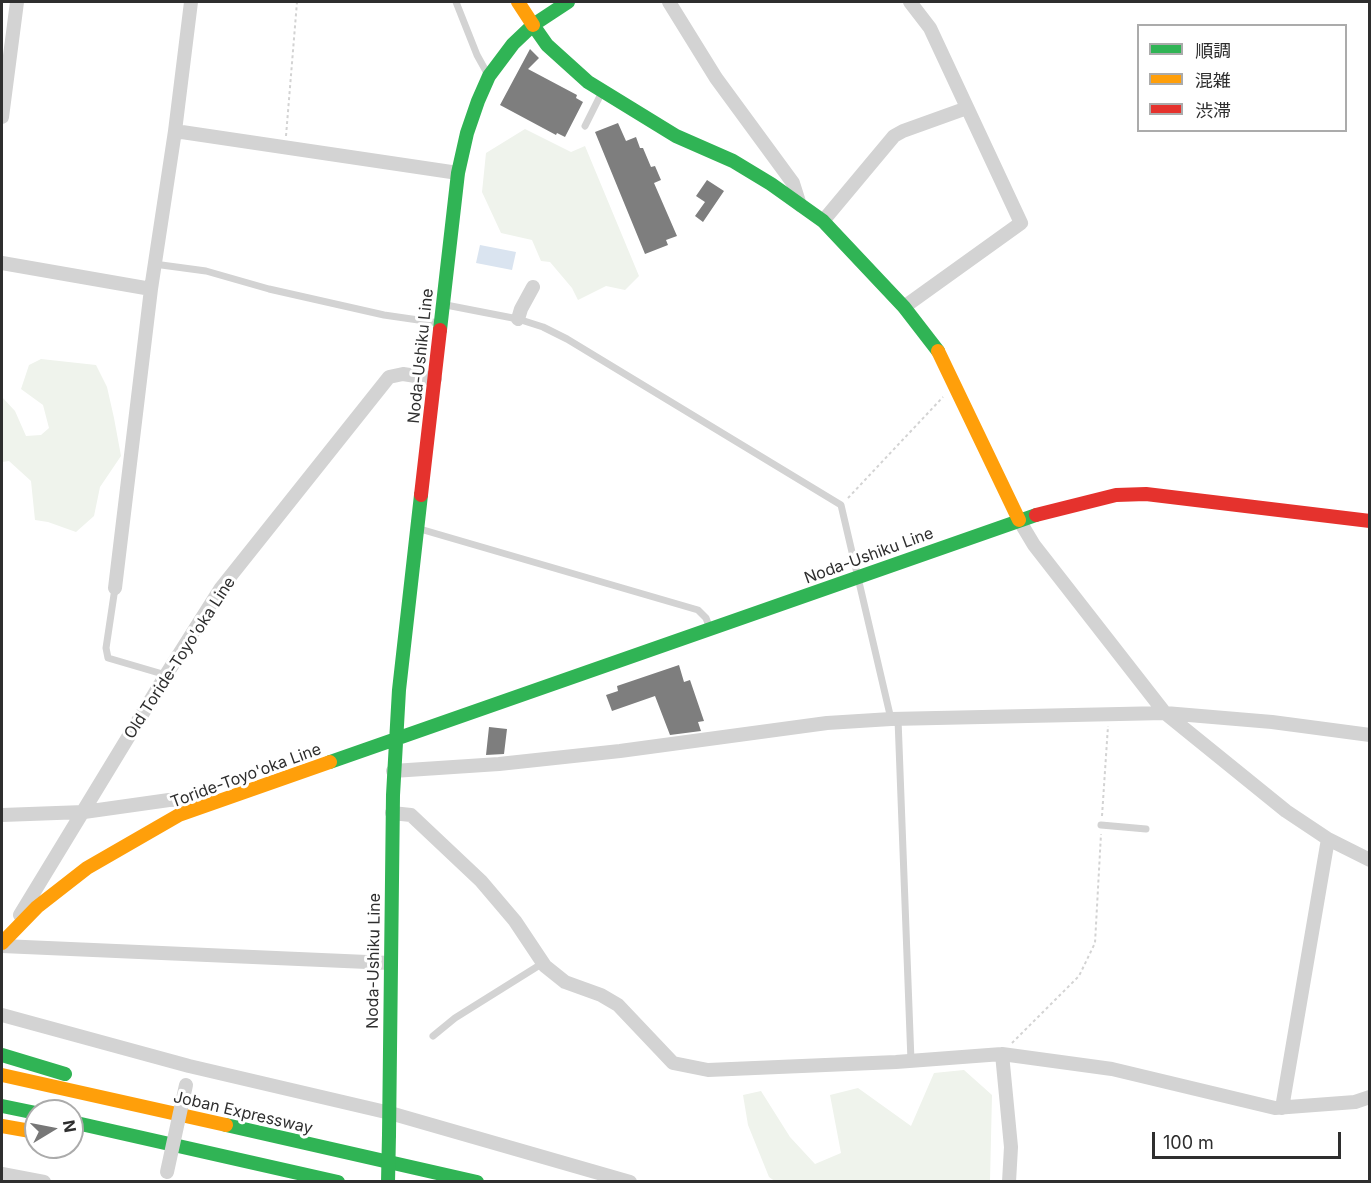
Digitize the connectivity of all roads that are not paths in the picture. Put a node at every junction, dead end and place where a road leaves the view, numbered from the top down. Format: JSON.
{"nodes":[{"id":1,"x":17,"y":2,"type":"edge"},
{"id":2,"x":191,"y":2,"type":"edge"},
{"id":3,"x":456,"y":2,"type":"edge"},
{"id":4,"x":518,"y":2,"type":"edge"},
{"id":5,"x":568,"y":2,"type":"edge"},
{"id":6,"x":669,"y":2,"type":"edge"},
{"id":7,"x":910,"y":2,"type":"edge"},
{"id":8,"x":533,"y":25,"type":"junction"},
{"id":9,"x":489,"y":76,"type":"junction"},
{"id":10,"x":602,"y":91,"type":"junction"},
{"id":11,"x":967,"y":108,"type":"junction"},
{"id":12,"x":2,"y":117,"type":"edge"},
{"id":13,"x":585,"y":126,"type":"dead end"},
{"id":14,"x":175,"y":131,"type":"junction"},
{"id":15,"x":458,"y":173,"type":"junction"},
{"id":16,"x":800,"y":206,"type":"junction"},
{"id":17,"x":823,"y":221,"type":"junction"},
{"id":18,"x":2,"y":263,"type":"edge"},
{"id":19,"x":154,"y":264,"type":"junction"},
{"id":20,"x":533,"y":287,"type":"dead end"},
{"id":21,"x":151,"y":289,"type":"junction"},
{"id":22,"x":443,"y":305,"type":"junction"},
{"id":23,"x":904,"y":308,"type":"junction"},
{"id":24,"x":518,"y":319,"type":"junction"},
{"id":25,"x":441,"y":323,"type":"junction"},
{"id":26,"x":435,"y":379,"type":"junction"},
{"id":27,"x":1019,"y":520,"type":"junction"},
{"id":28,"x":1370,"y":521,"type":"edge"},
{"id":29,"x":417,"y":528,"type":"junction"},
{"id":30,"x":857,"y":578,"type":"junction"},
{"id":31,"x":115,"y":588,"type":"joint"},
{"id":32,"x":711,"y":630,"type":"junction"},
{"id":33,"x":166,"y":675,"type":"junction"},
{"id":34,"x":1165,"y":713,"type":"junction"},
{"id":35,"x":895,"y":719,"type":"junction"},
{"id":36,"x":1370,"y":735,"type":"edge"},
{"id":37,"x":395,"y":740,"type":"junction"},
{"id":38,"x":393,"y":771,"type":"junction"},
{"id":39,"x":213,"y":802,"type":"junction"},
{"id":40,"x":84,"y":812,"type":"junction"},
{"id":41,"x":393,"y":813,"type":"junction"},
{"id":42,"x":2,"y":815,"type":"edge"},
{"id":43,"x":1101,"y":825,"type":"road end"},
{"id":44,"x":1146,"y":829,"type":"dead end"},
{"id":45,"x":1328,"y":839,"type":"junction"},
{"id":46,"x":1370,"y":860,"type":"edge"},
{"id":47,"x":4,"y":941,"type":"edge"},
{"id":48,"x":390,"y":963,"type":"junction"},
{"id":49,"x":543,"y":963,"type":"junction"},
{"id":50,"x":2,"y":1015,"type":"edge"},
{"id":51,"x":433,"y":1036,"type":"dead end"},
{"id":52,"x":1002,"y":1054,"type":"junction"},
{"id":53,"x":2,"y":1055,"type":"edge"},
{"id":54,"x":911,"y":1061,"type":"junction"},
{"id":55,"x":189,"y":1066,"type":"junction"},
{"id":56,"x":2,"y":1076,"type":"edge"},
{"id":57,"x":1370,"y":1097,"type":"edge"},
{"id":58,"x":2,"y":1106,"type":"edge"},
{"id":59,"x":1282,"y":1108,"type":"junction"},
{"id":60,"x":24,"y":1111,"type":"edge"},
{"id":61,"x":390,"y":1113,"type":"junction"},
{"id":62,"x":84,"y":1125,"type":"edge"},
{"id":63,"x":2,"y":1126,"type":"edge"},
{"id":64,"x":24,"y":1130,"type":"edge"},
{"id":65,"x":84,"y":1139,"type":"edge"},
{"id":66,"x":323,"y":1148,"type":"junction"},
{"id":67,"x":228,"y":1158,"type":"junction"},
{"id":68,"x":2,"y":1174,"type":"edge"},
{"id":69,"x":166,"y":1177,"type":"edge"},
{"id":70,"x":44,"y":1182,"type":"edge"},
{"id":71,"x":338,"y":1182,"type":"edge"},
{"id":72,"x":388,"y":1182,"type":"edge"},
{"id":73,"x":477,"y":1182,"type":"edge"},
{"id":74,"x":630,"y":1182,"type":"edge"},
{"id":75,"x":1009,"y":1182,"type":"edge"}],
"edges":[{"from":1,"to":12,"type":"street"},
{"from":2,"to":14,"type":"street"},
{"from":3,"to":9,"type":"lane"},
{"from":4,"to":8,"type":"main road"},
{"from":5,"to":8,"type":"main road"},
{"from":6,"to":16,"type":"street"},
{"from":7,"to":11,"type":"street"},
{"from":8,"to":9,"type":"main road","name":"Noda-Ushiku Line"},
{"from":8,"to":10,"type":"main road"},
{"from":9,"to":15,"type":"main road","name":"Noda-Ushiku Line"},
{"from":10,"to":13,"type":"lane"},
{"from":10,"to":16,"type":"main road"},
{"from":11,"to":17,"type":"street"},
{"from":11,"to":23,"type":"street"},
{"from":14,"to":15,"type":"street"},
{"from":14,"to":19,"type":"street"},
{"from":15,"to":22,"type":"main road","name":"Noda-Ushiku Line"},
{"from":16,"to":17,"type":"main road"},
{"from":17,"to":23,"type":"main road"},
{"from":18,"to":21,"type":"street"},
{"from":19,"to":21,"type":"street"},
{"from":19,"to":25,"type":"lane"},
{"from":20,"to":24,"type":"street"},
{"from":21,"to":31,"type":"street"},
{"from":22,"to":24,"type":"lane"},
{"from":22,"to":25,"type":"main road","name":"Noda-Ushiku Line"},
{"from":23,"to":27,"type":"main road"},
{"from":24,"to":30,"type":"lane"},
{"from":25,"to":26,"type":"main road","name":"Noda-Ushiku Line"},
{"from":26,"to":29,"type":"main road","name":"Noda-Ushiku Line"},
{"from":26,"to":33,"type":"street","name":"Old Toride-Toyo'oka Line"},
{"from":27,"to":28,"type":"main road","name":"Noda-Ushiku Line"},
{"from":27,"to":30,"type":"main road","name":"Noda-Ushiku Line"},
{"from":27,"to":34,"type":"street"},
{"from":29,"to":32,"type":"lane"},
{"from":29,"to":37,"type":"main road","name":"Noda-Ushiku Line"},
{"from":30,"to":32,"type":"main road","name":"Noda-Ushiku Line"},
{"from":30,"to":35,"type":"lane"},
{"from":31,"to":33,"type":"lane"},
{"from":32,"to":37,"type":"main road","name":"Noda-Ushiku Line"},
{"from":33,"to":40,"type":"street","name":"Old Toride-Toyo'oka Line"},
{"from":34,"to":35,"type":"street"},
{"from":34,"to":36,"type":"street"},
{"from":34,"to":45,"type":"street"},
{"from":35,"to":38,"type":"street"},
{"from":35,"to":54,"type":"lane"},
{"from":37,"to":38,"type":"main road","name":"Noda-Ushiku Line"},
{"from":37,"to":39,"type":"main road","name":"Toride-Toyo'oka Line"},
{"from":38,"to":41,"type":"main road","name":"Noda-Ushiku Line"},
{"from":39,"to":40,"type":"street"},
{"from":39,"to":47,"type":"main road","name":"Toride-Toyo'oka Line"},
{"from":40,"to":42,"type":"street"},
{"from":40,"to":47,"type":"street","name":"Old Toride-Toyo'oka Line"},
{"from":41,"to":48,"type":"main road","name":"Noda-Ushiku Line"},
{"from":41,"to":49,"type":"street"},
{"from":43,"to":44,"type":"lane"},
{"from":45,"to":46,"type":"street"},
{"from":45,"to":59,"type":"street"},
{"from":47,"to":48,"type":"street"},
{"from":48,"to":61,"type":"main road","name":"Noda-Ushiku Line"},
{"from":49,"to":51,"type":"lane"},
{"from":49,"to":54,"type":"street"},
{"from":50,"to":55,"type":"street"},
{"from":52,"to":54,"type":"street"},
{"from":52,"to":59,"type":"street"},
{"from":52,"to":75,"type":"street"},
{"from":53,"to":66,"type":"main road"},
{"from":55,"to":61,"type":"street"},
{"from":55,"to":69,"type":"street","bridge":true},
{"from":56,"to":66,"type":"main road","name":"Joban Expressway"},
{"from":57,"to":59,"type":"street"},
{"from":58,"to":60,"type":"main road"},
{"from":61,"to":72,"type":"main road","name":"Noda-Ushiku Line","bridge":true},
{"from":61,"to":74,"type":"street"},
{"from":62,"to":67,"type":"main road"},
{"from":63,"to":64,"type":"main road"},
{"from":65,"to":67,"type":"main road"},
{"from":66,"to":73,"type":"main road","name":"Joban Expressway"},
{"from":67,"to":71,"type":"main road"},
{"from":68,"to":70,"type":"street"}]}
